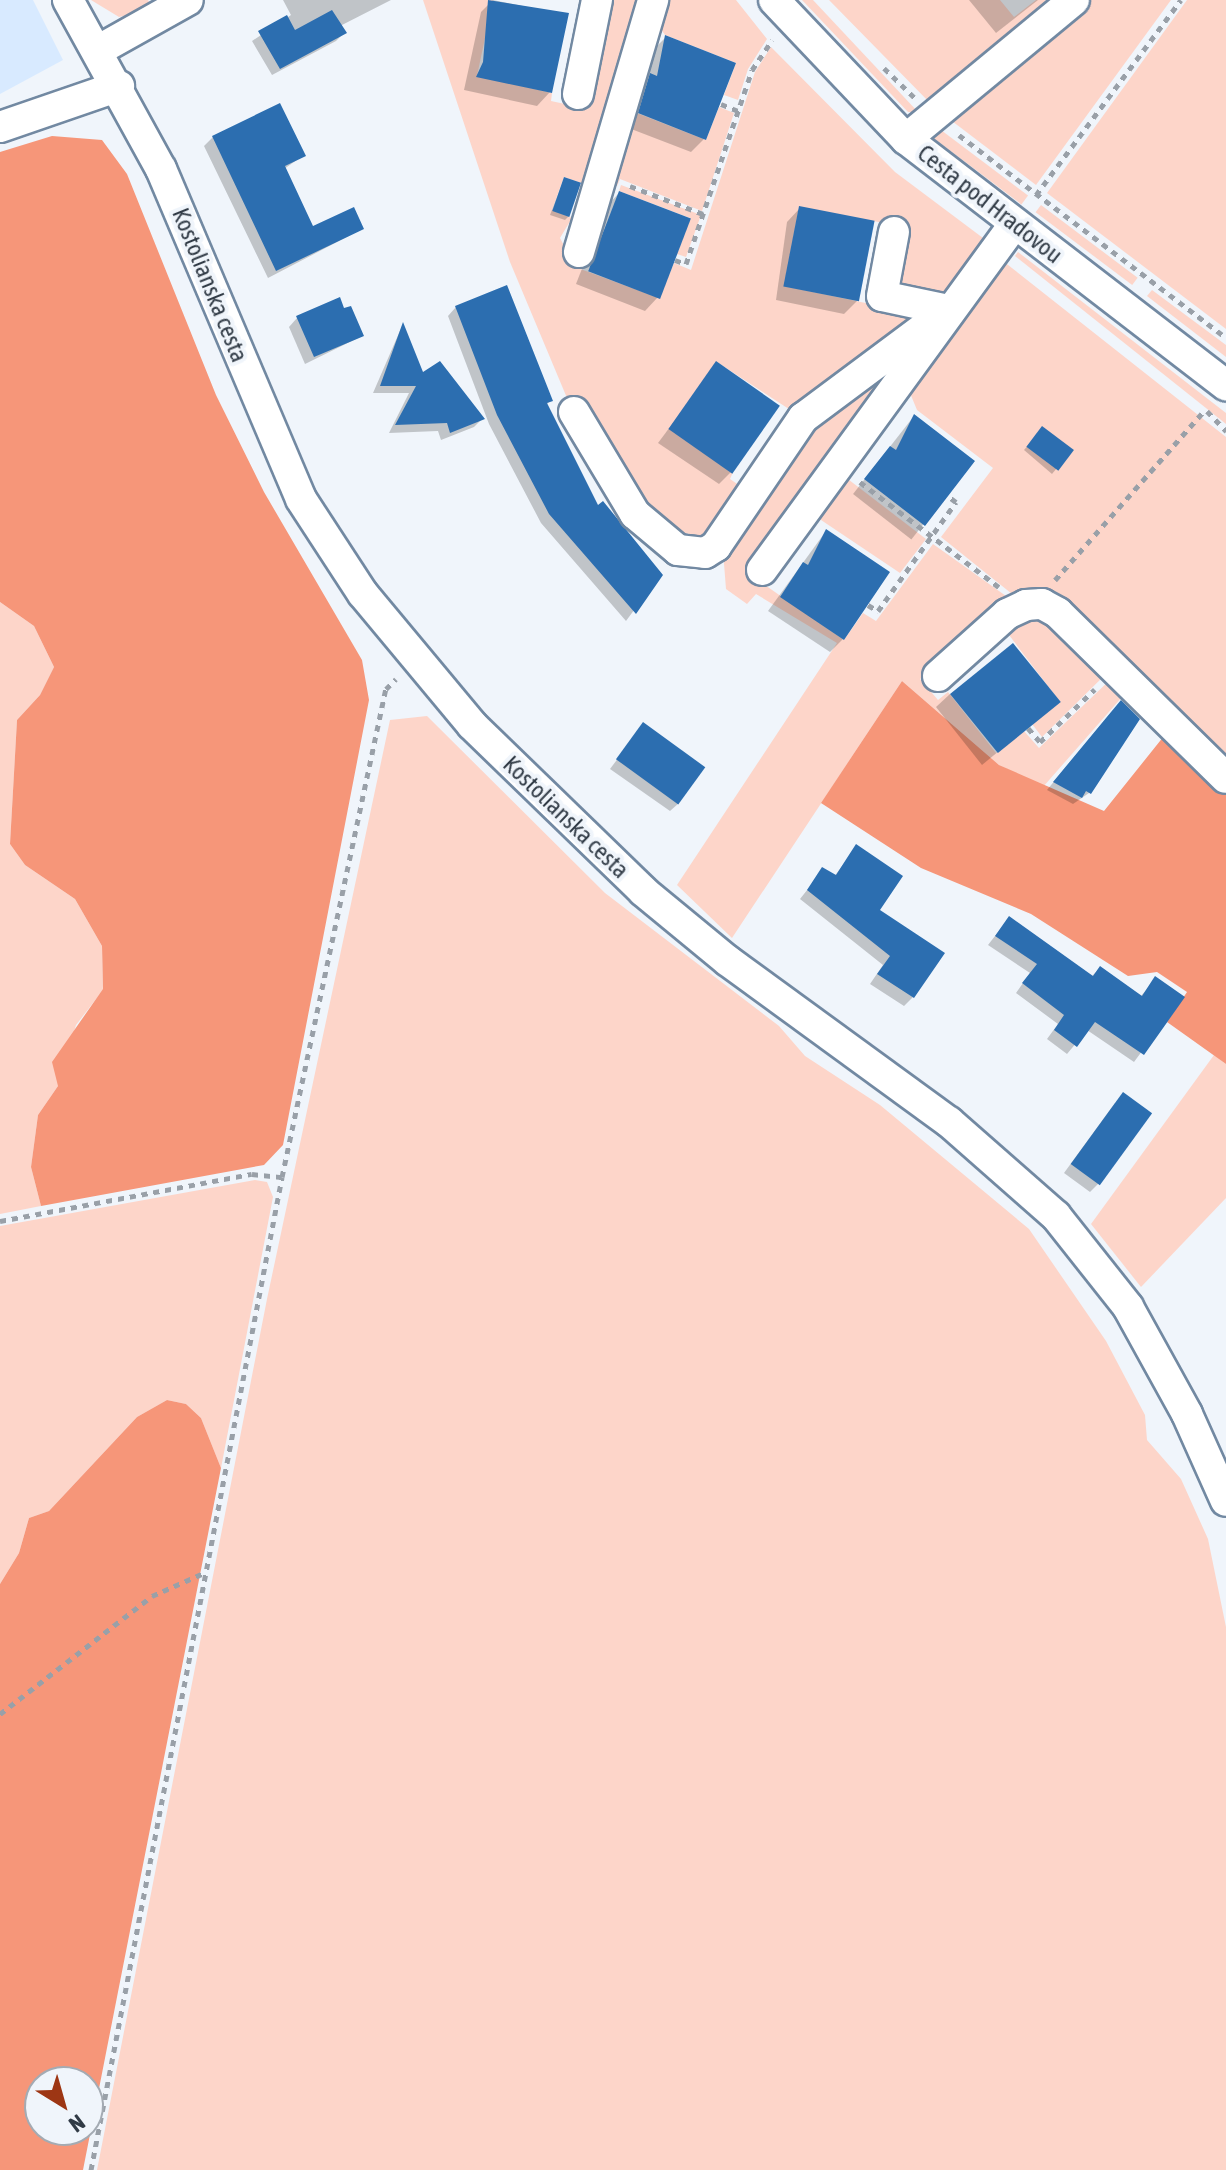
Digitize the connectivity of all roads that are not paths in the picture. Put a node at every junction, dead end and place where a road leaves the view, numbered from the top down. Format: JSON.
{"nodes":[{"id":1,"x":68,"y":0,"type":"edge"},
{"id":2,"x":188,"y":0,"type":"edge"},
{"id":3,"x":597,"y":0,"type":"edge"},
{"id":4,"x":653,"y":0,"type":"edge"},
{"id":5,"x":774,"y":0,"type":"edge"},
{"id":6,"x":1074,"y":0,"type":"edge"},
{"id":7,"x":97,"y":51,"type":"junction"},
{"id":8,"x":119,"y":86,"type":"junction"},
{"id":9,"x":578,"y":94,"type":"dead end"},
{"id":10,"x":0,"y":103,"type":"edge"},
{"id":11,"x":33,"y":116,"type":"junction"},
{"id":12,"x":0,"y":127,"type":"edge"},
{"id":13,"x":906,"y":139,"type":"junction"},
{"id":14,"x":1014,"y":225,"type":"junction"},
{"id":15,"x":894,"y":232,"type":"dead end"},
{"id":16,"x":579,"y":252,"type":"dead end"},
{"id":17,"x":948,"y":310,"type":"junction"},
{"id":18,"x":1226,"y":385,"type":"edge"},
{"id":19,"x":574,"y":412,"type":"dead end"},
{"id":20,"x":762,"y":570,"type":"dead end"},
{"id":21,"x":938,"y":676,"type":"dead end"},
{"id":22,"x":1226,"y":778,"type":"edge"},
{"id":23,"x":1226,"y":1501,"type":"edge"}],
"edges":[{"from":1,"to":7,"type":"street","name":"Kostolianska cesta"},
{"from":2,"to":7,"type":"street"},
{"from":3,"to":9,"type":"street"},
{"from":4,"to":16,"type":"street"},
{"from":5,"to":13,"type":"street","name":"Cesta pod Hradovou"},
{"from":6,"to":13,"type":"street"},
{"from":7,"to":8,"type":"street","name":"Kostolianska cesta"},
{"from":8,"to":11,"type":"street"},
{"from":8,"to":23,"type":"street","name":"Kostolianska cesta"},
{"from":10,"to":11,"type":"street"},
{"from":11,"to":12,"type":"street"},
{"from":13,"to":14,"type":"street","name":"Cesta pod Hradovou"},
{"from":14,"to":17,"type":"street"},
{"from":14,"to":18,"type":"street","name":"Cesta pod Hradovou"},
{"from":15,"to":17,"type":"street"},
{"from":17,"to":19,"type":"street"},
{"from":17,"to":20,"type":"street"},
{"from":21,"to":22,"type":"street"}]}
